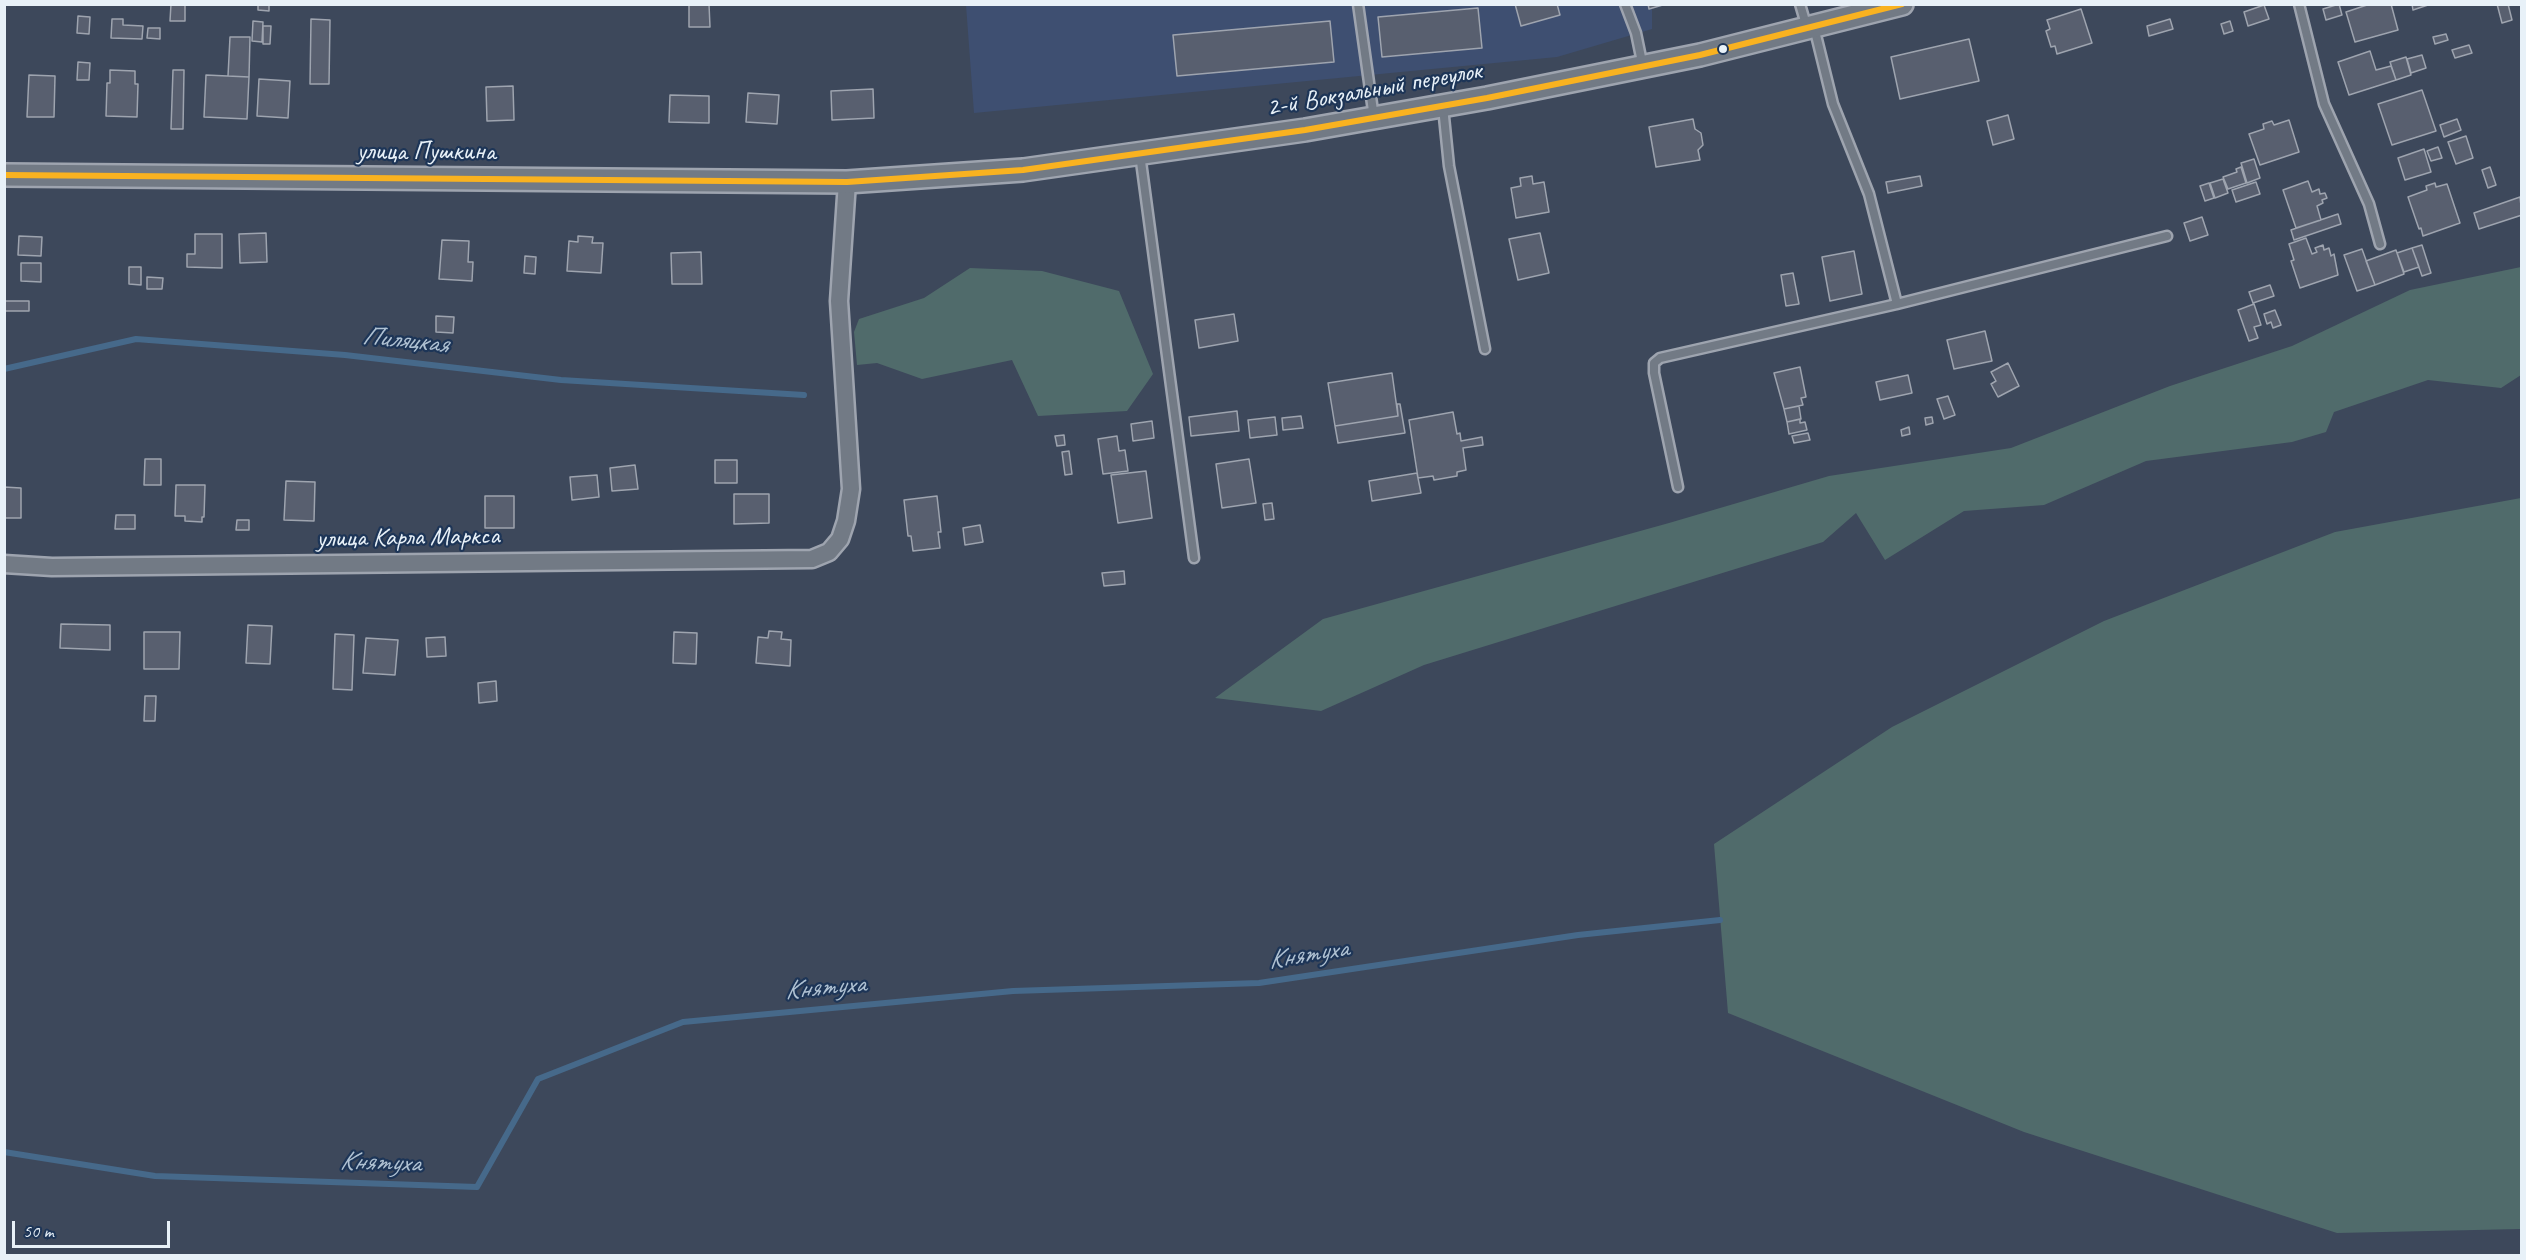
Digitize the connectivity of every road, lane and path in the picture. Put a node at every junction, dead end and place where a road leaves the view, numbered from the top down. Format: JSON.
{"nodes":[{"id":1,"x":1358,"y":4,"type":"edge"},
{"id":2,"x":1625,"y":4,"type":"edge"},
{"id":3,"x":1800,"y":4,"type":"edge"},
{"id":4,"x":1902,"y":4,"type":"edge"},
{"id":5,"x":2299,"y":4,"type":"edge"},
{"id":6,"x":1811,"y":28,"type":"junction"},
{"id":7,"x":1643,"y":67,"type":"junction"},
{"id":8,"x":1443,"y":106,"type":"junction"},
{"id":9,"x":1374,"y":118,"type":"junction"},
{"id":10,"x":1140,"y":154,"type":"junction"},
{"id":11,"x":4,"y":175,"type":"edge"},
{"id":12,"x":847,"y":182,"type":"junction"},
{"id":13,"x":2168,"y":236,"type":"dead end"},
{"id":14,"x":2380,"y":244,"type":"dead end"},
{"id":15,"x":1897,"y":304,"type":"junction"},
{"id":16,"x":1485,"y":349,"type":"dead end"},
{"id":17,"x":1678,"y":487,"type":"dead end"},
{"id":18,"x":1194,"y":558,"type":"dead end"},
{"id":19,"x":4,"y":564,"type":"edge"}],
"edges":[{"from":1,"to":9,"type":"lane"},
{"from":2,"to":7,"type":"lane"},
{"from":3,"to":6,"type":"lane"},
{"from":4,"to":6,"type":"street","name":"2-й Вокзальный переулок"},
{"from":5,"to":14,"type":"lane"},
{"from":6,"to":7,"type":"street","name":"2-й Вокзальный переулок"},
{"from":6,"to":15,"type":"lane"},
{"from":7,"to":8,"type":"street","name":"2-й Вокзальный переулок"},
{"from":8,"to":9,"type":"street","name":"2-й Вокзальный переулок"},
{"from":8,"to":16,"type":"lane"},
{"from":9,"to":10,"type":"street","name":"2-й Вокзальный переулок"},
{"from":10,"to":12,"type":"street","name":"2-й Вокзальный переулок"},
{"from":10,"to":18,"type":"lane"},
{"from":11,"to":12,"type":"street","name":"улица Пушкина"},
{"from":12,"to":19,"type":"street","name":"улица Карла Маркса"},
{"from":13,"to":15,"type":"lane"},
{"from":15,"to":17,"type":"lane"}]}
